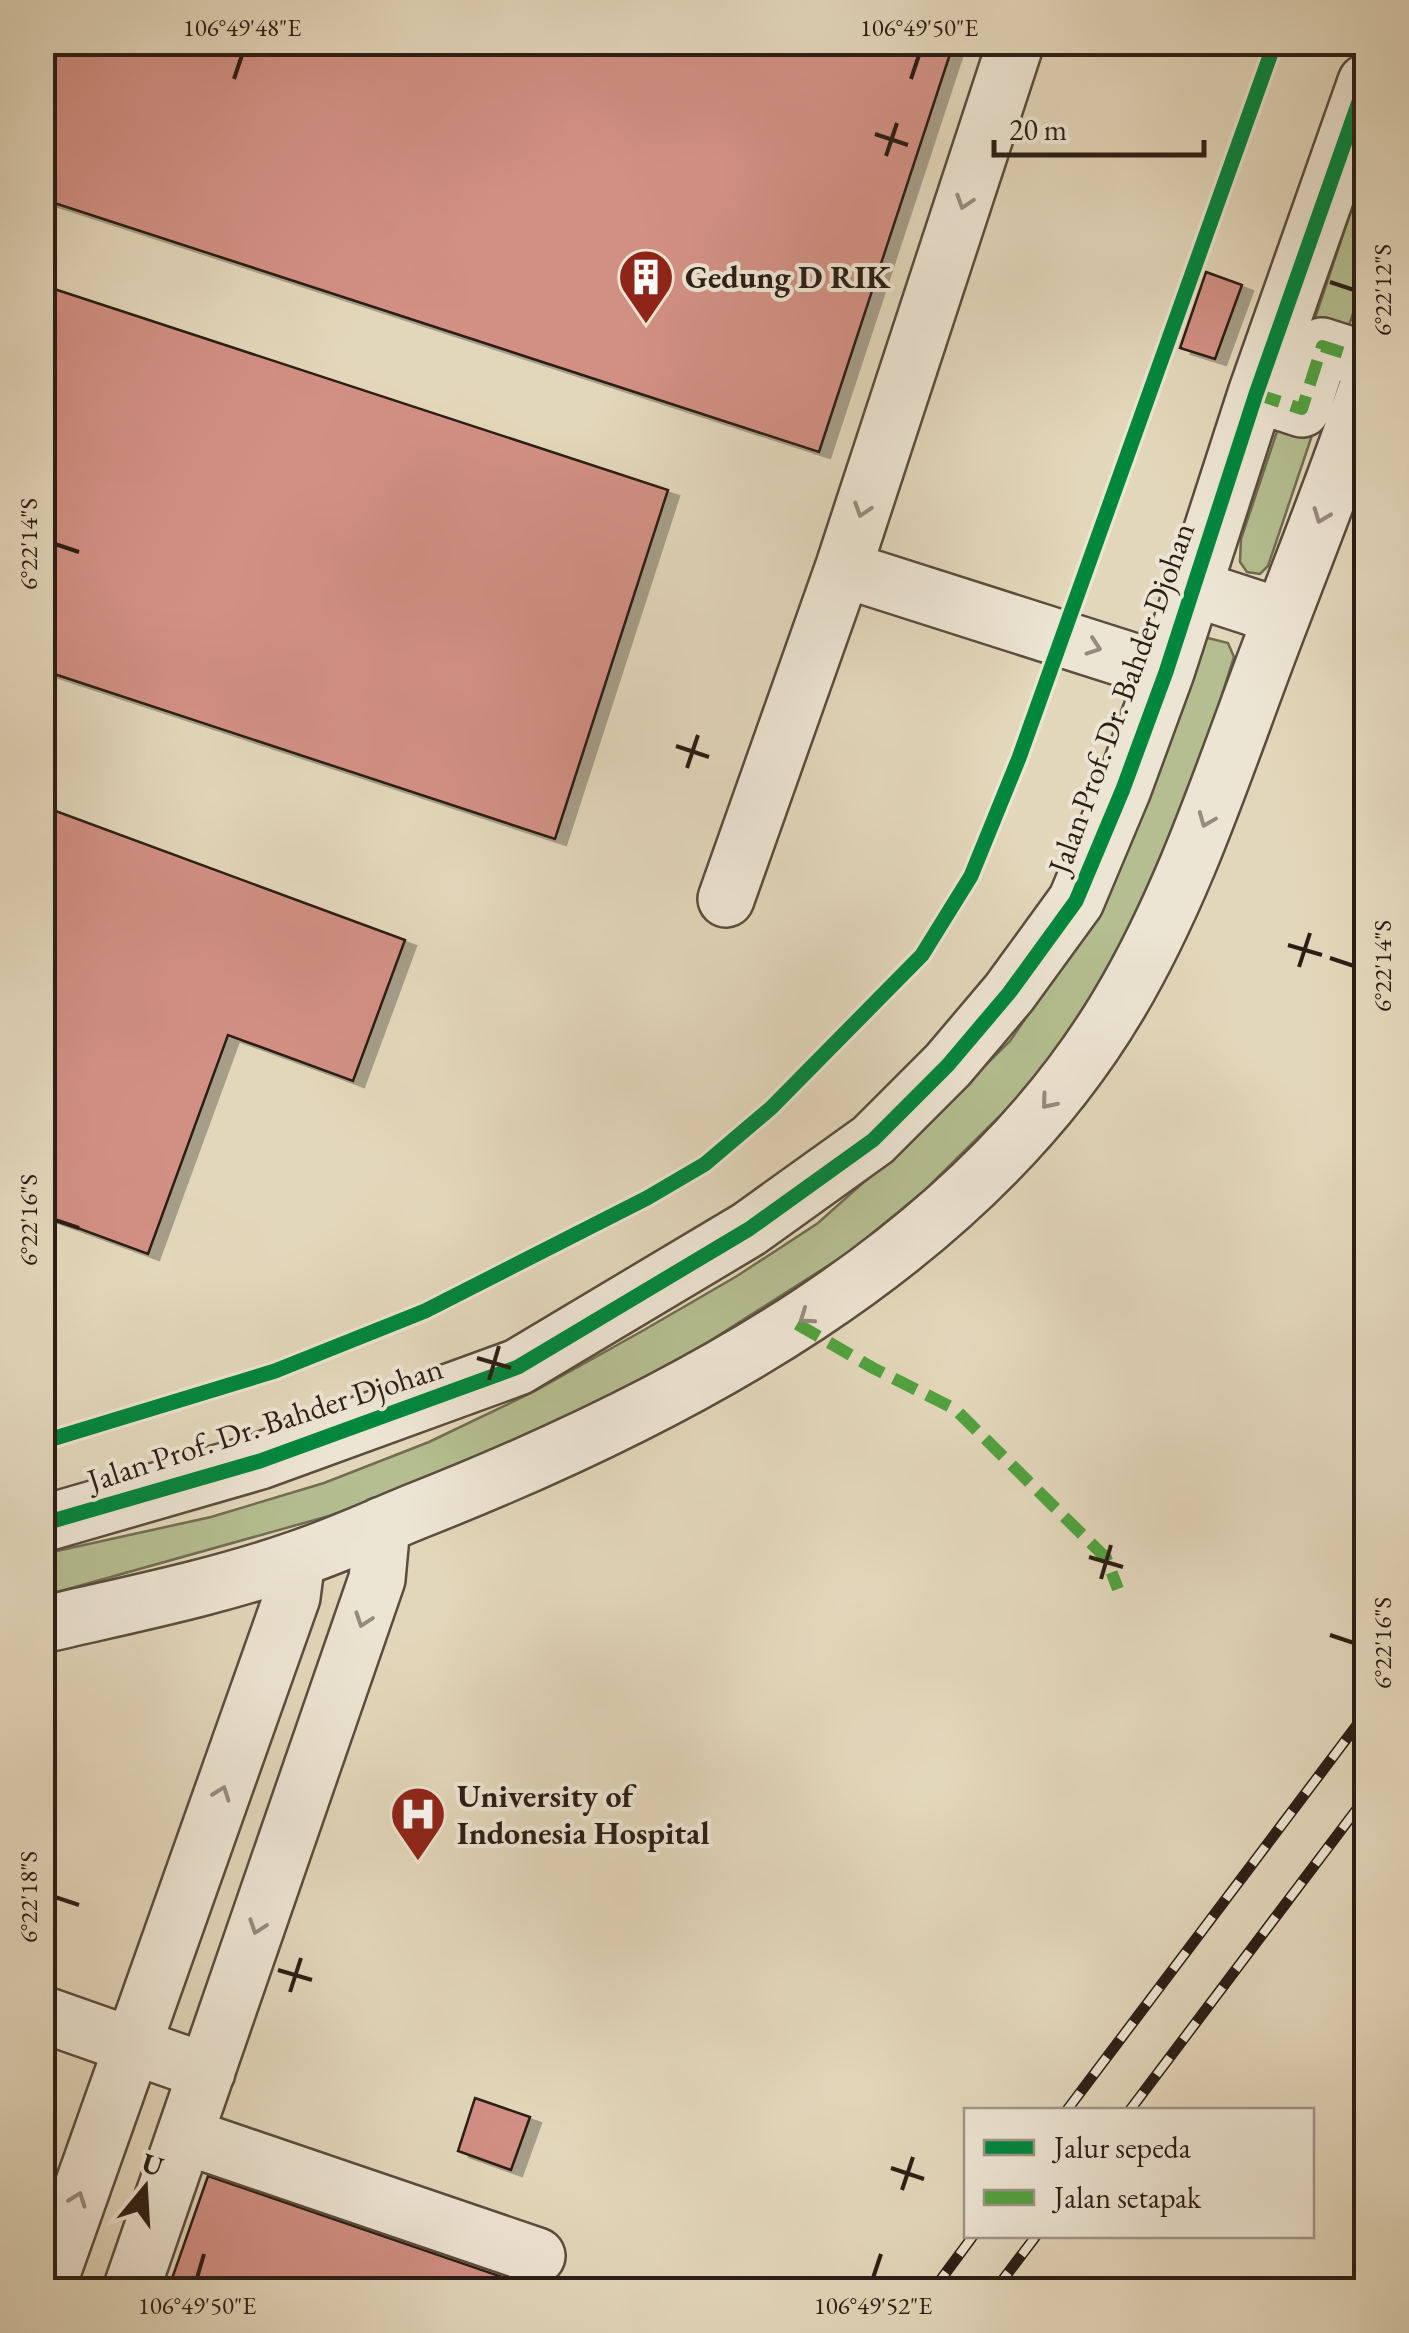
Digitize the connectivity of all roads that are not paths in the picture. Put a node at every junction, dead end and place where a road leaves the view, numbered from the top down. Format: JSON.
{"nodes":[{"id":1,"x":1016,"y":42,"type":"edge"},
{"id":2,"x":1366,"y":82,"type":"edge"},
{"id":3,"x":1366,"y":360,"type":"edge"},
{"id":4,"x":1366,"y":391,"type":"edge"},
{"id":5,"x":1256,"y":394,"type":"junction"},
{"id":6,"x":842,"y":569,"type":"junction"},
{"id":7,"x":1193,"y":588,"type":"junction"},
{"id":8,"x":1282,"y":617,"type":"junction"},
{"id":9,"x":1166,"y":672,"type":"junction"},
{"id":10,"x":726,"y":899,"type":"dead end"},
{"id":11,"x":48,"y":1512,"type":"edge"},
{"id":12,"x":382,"y":1525,"type":"junction"},
{"id":13,"x":297,"y":1560,"type":"junction"},
{"id":14,"x":42,"y":1625,"type":"edge"},
{"id":15,"x":42,"y":2014,"type":"edge"},
{"id":16,"x":132,"y":2046,"type":"junction"},
{"id":17,"x":207,"y":2072,"type":"junction"},
{"id":18,"x":185,"y":2136,"type":"junction"},
{"id":19,"x":537,"y":2256,"type":"dead end"},
{"id":20,"x":46,"y":2290,"type":"edge"},
{"id":21,"x":132,"y":2290,"type":"edge"}],
"edges":[{"from":1,"to":6,"type":"street","one_way":true},
{"from":2,"to":5,"type":"street","name":"Jalan Prof. Dr. Bahder Djohan"},
{"from":3,"to":5,"type":"street"},
{"from":4,"to":8,"type":"street","one_way":true},
{"from":5,"to":7,"type":"street","name":"Jalan Prof. Dr. Bahder Djohan"},
{"from":6,"to":9,"type":"street","one_way":true},
{"from":6,"to":10,"type":"street"},
{"from":7,"to":8,"type":"street"},
{"from":7,"to":9,"type":"street","name":"Jalan Prof. Dr. Bahder Djohan"},
{"from":8,"to":12,"type":"street","one_way":true},
{"from":9,"to":11,"type":"street","name":"Jalan Prof. Dr. Bahder Djohan"},
{"from":12,"to":13,"type":"street"},
{"from":12,"to":17,"type":"street","one_way":true},
{"from":13,"to":14,"type":"street"},
{"from":16,"to":13,"type":"street","one_way":true},
{"from":15,"to":16,"type":"street"},
{"from":16,"to":17,"type":"street"},
{"from":20,"to":16,"type":"street","one_way":true},
{"from":17,"to":18,"type":"street"},
{"from":18,"to":19,"type":"street"},
{"from":18,"to":21,"type":"street"}]}
